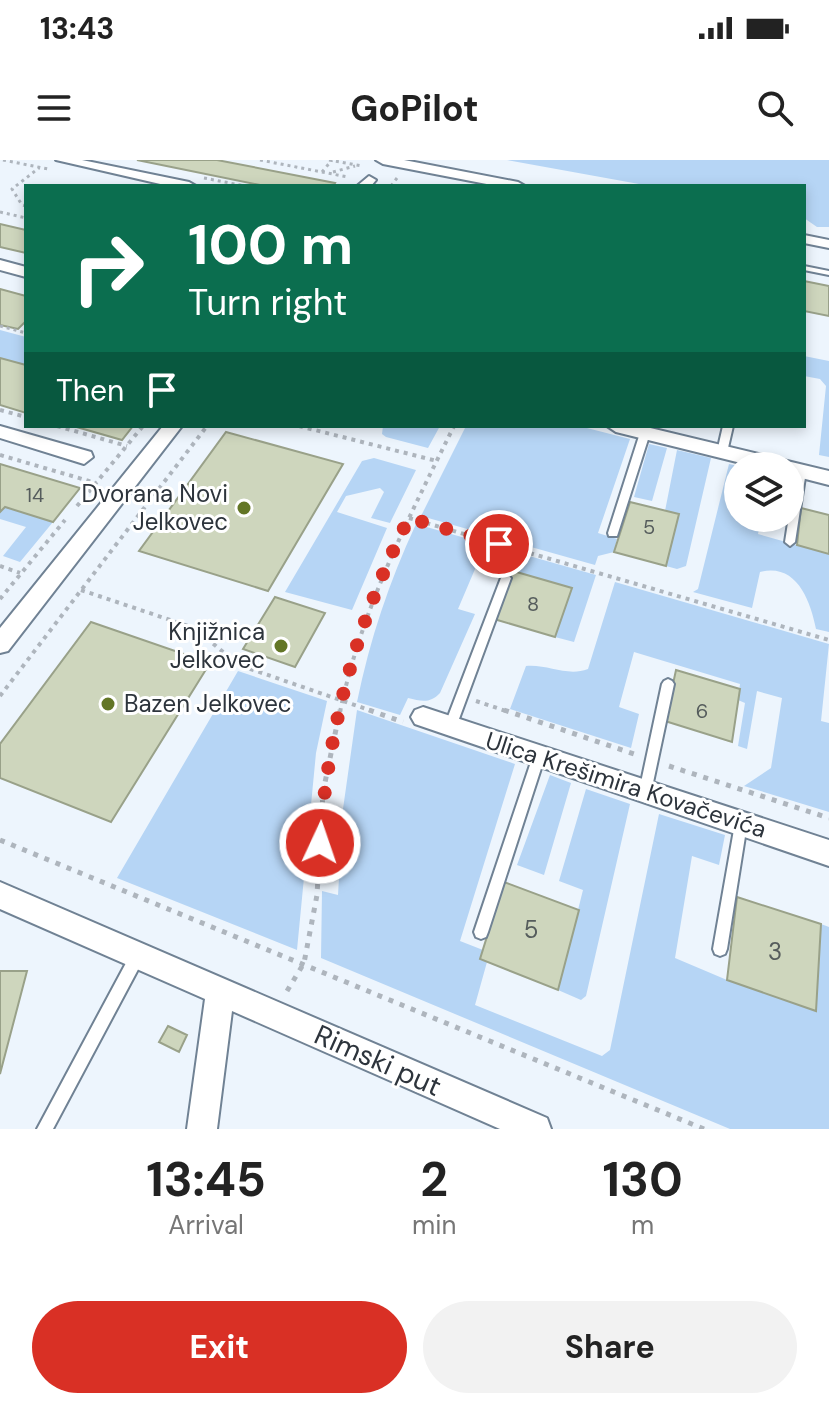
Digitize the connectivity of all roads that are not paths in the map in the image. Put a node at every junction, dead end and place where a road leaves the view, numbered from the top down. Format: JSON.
{"nodes":[{"id":1,"x":63,"y":160,"type":"edge"},
{"id":2,"x":383,"y":160,"type":"edge"},
{"id":3,"x":179,"y":184,"type":"edge"},
{"id":4,"x":508,"y":184,"type":"edge"},
{"id":5,"x":806,"y":239,"type":"edge"},
{"id":6,"x":829,"y":244,"type":"edge"},
{"id":7,"x":0,"y":265,"type":"edge"},
{"id":8,"x":806,"y":268,"type":"edge"},
{"id":9,"x":24,"y":271,"type":"edge"},
{"id":10,"x":829,"y":273,"type":"edge"},
{"id":11,"x":171,"y":428,"type":"edge"},
{"id":12,"x":624,"y":428,"type":"edge"},
{"id":13,"x":728,"y":428,"type":"edge"},
{"id":14,"x":0,"y":432,"type":"edge"},
{"id":15,"x":645,"y":433,"type":"junction"},
{"id":16,"x":722,"y":452,"type":"joint"},
{"id":17,"x":84,"y":457,"type":"dead end"},
{"id":18,"x":804,"y":472,"type":"edge"},
{"id":19,"x":829,"y":478,"type":"edge"},
{"id":20,"x":791,"y":532,"type":"edge"},
{"id":21,"x":613,"y":533,"type":"dead end"},
{"id":22,"x":790,"y":542,"type":"dead end"},
{"id":23,"x":506,"y":578,"type":"dead end"},
{"id":24,"x":0,"y":644,"type":"edge"},
{"id":25,"x":668,"y":684,"type":"dead end"},
{"id":26,"x":423,"y":717,"type":"dead end"},
{"id":27,"x":450,"y":727,"type":"junction"},
{"id":28,"x":539,"y":756,"type":"junction"},
{"id":29,"x":645,"y":792,"type":"junction"},
{"id":30,"x":741,"y":824,"type":"junction"},
{"id":31,"x":829,"y":853,"type":"edge"},
{"id":32,"x":0,"y":895,"type":"edge"},
{"id":33,"x":481,"y":932,"type":"dead end"},
{"id":34,"x":720,"y":949,"type":"dead end"},
{"id":35,"x":138,"y":955,"type":"junction"},
{"id":36,"x":220,"y":990,"type":"junction"},
{"id":37,"x":45,"y":1129,"type":"edge"},
{"id":38,"x":202,"y":1129,"type":"edge"},
{"id":39,"x":536,"y":1129,"type":"edge"}],
"edges":[{"from":1,"to":3,"type":"street"},
{"from":2,"to":4,"type":"street"},
{"from":5,"to":6,"type":"street"},
{"from":7,"to":9,"type":"street"},
{"from":8,"to":10,"type":"lane"},
{"from":11,"to":24,"type":"street"},
{"from":12,"to":15,"type":"street"},
{"from":13,"to":16,"type":"lane"},
{"from":14,"to":17,"type":"street"},
{"from":15,"to":16,"type":"street"},
{"from":15,"to":21,"type":"lane"},
{"from":18,"to":19,"type":"street"},
{"from":20,"to":22,"type":"lane"},
{"from":23,"to":27,"type":"lane"},
{"from":25,"to":29,"type":"lane"},
{"from":26,"to":27,"type":"street","name":"Ulica Krešimira Kovačevića"},
{"from":27,"to":28,"type":"street","name":"Ulica Krešimira Kovačevića"},
{"from":28,"to":29,"type":"street","name":"Ulica Krešimira Kovačevića"},
{"from":28,"to":33,"type":"lane"},
{"from":29,"to":30,"type":"street","name":"Ulica Krešimira Kovačevića"},
{"from":30,"to":31,"type":"street","name":"Ulica Krešimira Kovačevića"},
{"from":30,"to":34,"type":"lane"},
{"from":32,"to":35,"type":"street","name":"Rimski put"},
{"from":35,"to":36,"type":"street","name":"Rimski put"},
{"from":35,"to":37,"type":"lane"},
{"from":36,"to":38,"type":"street"},
{"from":36,"to":39,"type":"street","name":"Rimski put"}]}
